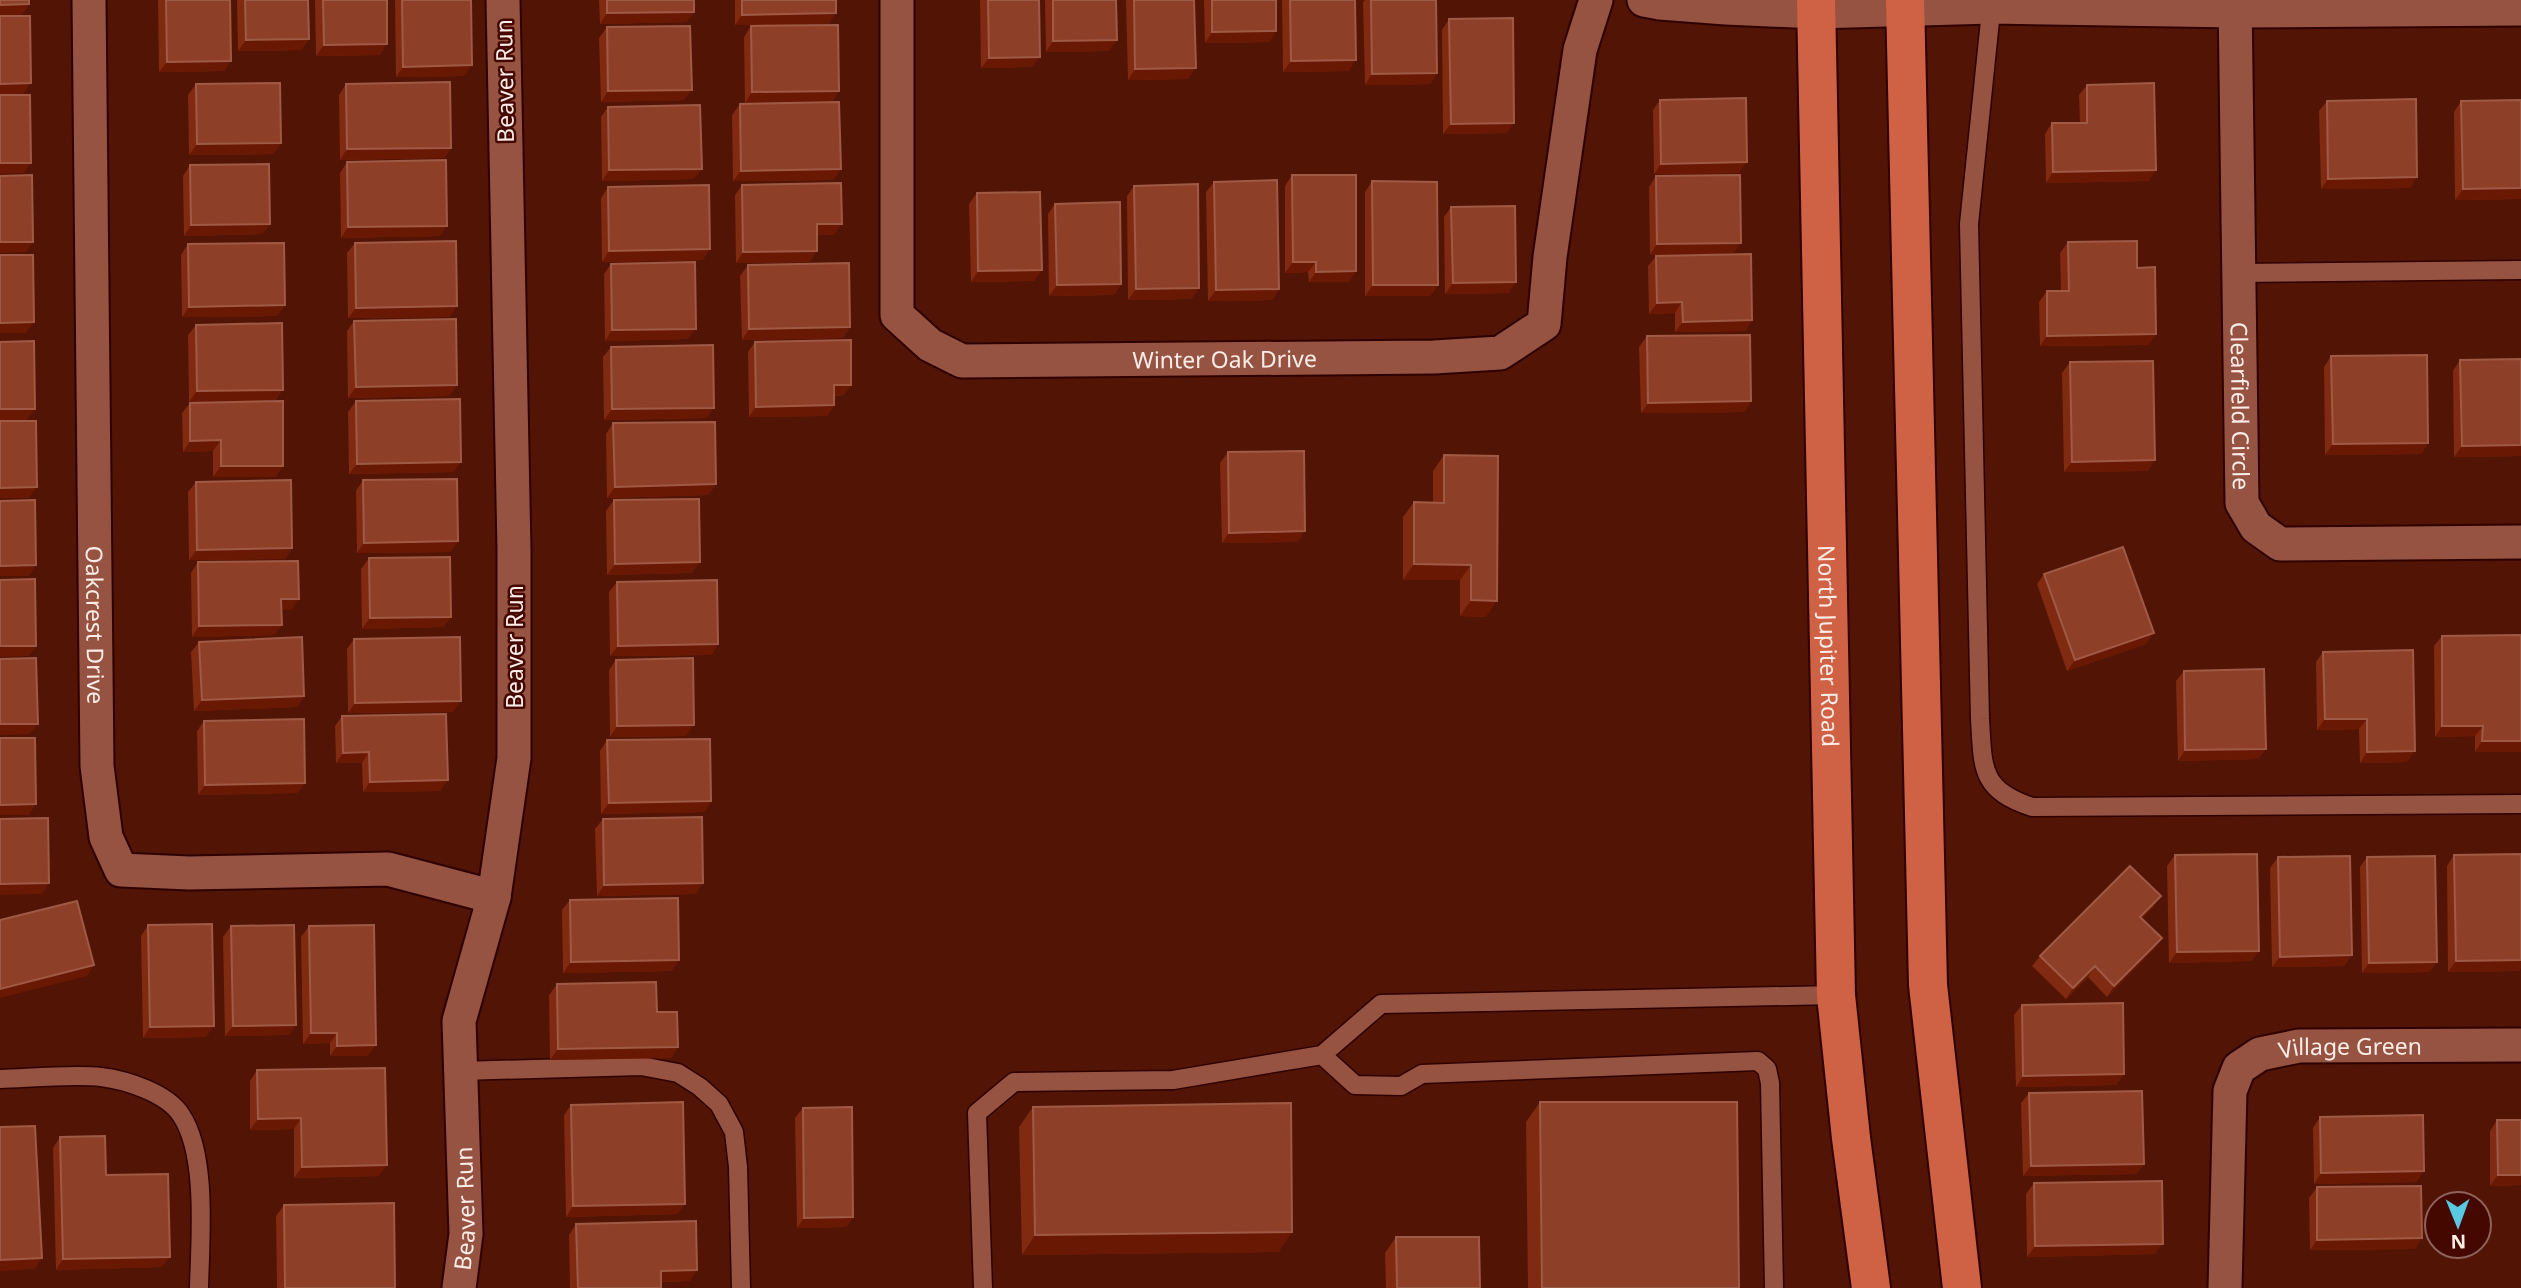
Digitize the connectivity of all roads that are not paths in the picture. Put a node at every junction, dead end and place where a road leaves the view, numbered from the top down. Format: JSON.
{"nodes":[{"id":1,"x":89,"y":0,"type":"edge"},
{"id":2,"x":503,"y":0,"type":"edge"},
{"id":3,"x":897,"y":0,"type":"edge"},
{"id":4,"x":1596,"y":0,"type":"edge"},
{"id":5,"x":1644,"y":0,"type":"edge"},
{"id":6,"x":1905,"y":4,"type":"edge"},
{"id":7,"x":1992,"y":4,"type":"edge"},
{"id":8,"x":1816,"y":6,"type":"edge"},
{"id":9,"x":2236,"y":6,"type":"edge"},
{"id":10,"x":2521,"y":9,"type":"edge"},
{"id":11,"x":2521,"y":271,"type":"edge"},
{"id":12,"x":2239,"y":273,"type":"junction"},
{"id":13,"x":2521,"y":542,"type":"edge"},
{"id":14,"x":2521,"y":804,"type":"edge"},
{"id":15,"x":494,"y":897,"type":"junction"},
{"id":16,"x":1836,"y":995,"type":"junction"},
{"id":17,"x":2521,"y":1045,"type":"edge"},
{"id":18,"x":1322,"y":1055,"type":"junction"},
{"id":19,"x":460,"y":1070,"type":"junction"},
{"id":20,"x":0,"y":1079,"type":"edge"},
{"id":21,"x":199,"y":1288,"type":"edge"},
{"id":22,"x":459,"y":1288,"type":"edge"},
{"id":23,"x":741,"y":1288,"type":"edge"},
{"id":24,"x":984,"y":1288,"type":"edge"},
{"id":25,"x":1774,"y":1288,"type":"edge"},
{"id":26,"x":1871,"y":1288,"type":"edge"},
{"id":27,"x":1962,"y":1288,"type":"edge"},
{"id":28,"x":2225,"y":1288,"type":"edge"}],
"edges":[{"from":1,"to":15,"type":"street","name":"Oakcrest Drive"},
{"from":2,"to":15,"type":"street","name":"Beaver Run"},
{"from":3,"to":4,"type":"street","name":"Winter Oak Drive"},
{"from":5,"to":8,"type":"street"},
{"from":6,"to":7,"type":"street"},
{"from":6,"to":8,"type":"street"},
{"from":6,"to":27,"type":"main road"},
{"from":7,"to":9,"type":"street"},
{"from":7,"to":14,"type":"lane"},
{"from":8,"to":16,"type":"main road","name":"North Jupiter Road"},
{"from":9,"to":10,"type":"street"},
{"from":9,"to":12,"type":"street","name":"Clearfield Circle"},
{"from":11,"to":12,"type":"lane"},
{"from":12,"to":13,"type":"street","name":"Clearfield Circle"},
{"from":15,"to":19,"type":"street","name":"Beaver Run"},
{"from":16,"to":18,"type":"lane"},
{"from":16,"to":26,"type":"main road","name":"North Jupiter Road"},
{"from":17,"to":28,"type":"street","name":"Village Green"},
{"from":18,"to":24,"type":"lane"},
{"from":18,"to":25,"type":"lane"},
{"from":19,"to":22,"type":"street","name":"Beaver Run"},
{"from":19,"to":23,"type":"lane"},
{"from":20,"to":21,"type":"lane"}]}
